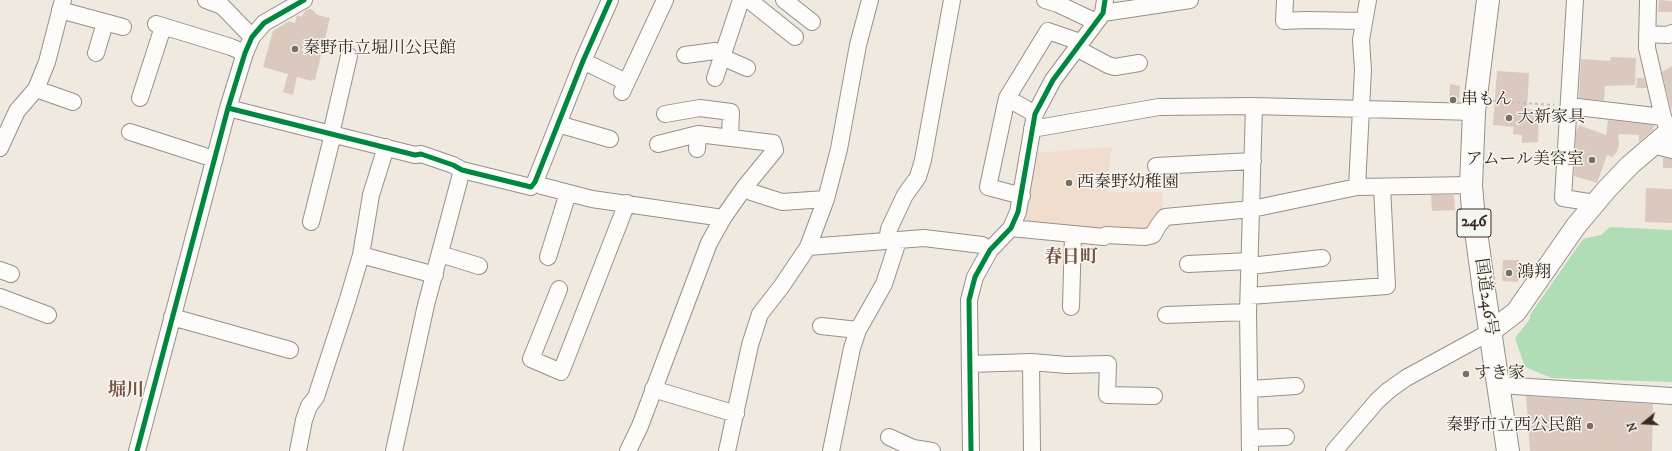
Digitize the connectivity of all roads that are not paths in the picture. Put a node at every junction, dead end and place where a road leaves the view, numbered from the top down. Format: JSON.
{"nodes":[{"id":1,"x":206,"y":0,"type":"edge"},
{"id":2,"x":304,"y":0,"type":"edge"},
{"id":3,"x":610,"y":0,"type":"edge"},
{"id":4,"x":665,"y":0,"type":"edge"},
{"id":5,"x":741,"y":0,"type":"edge"},
{"id":6,"x":749,"y":0,"type":"edge"},
{"id":7,"x":784,"y":0,"type":"edge"},
{"id":8,"x":870,"y":0,"type":"edge"},
{"id":9,"x":952,"y":0,"type":"edge"},
{"id":10,"x":1045,"y":0,"type":"edge"},
{"id":11,"x":1190,"y":0,"type":"edge"},
{"id":12,"x":1285,"y":0,"type":"edge"},
{"id":13,"x":1368,"y":0,"type":"edge"},
{"id":14,"x":1488,"y":0,"type":"edge"},
{"id":15,"x":1575,"y":0,"type":"edge"},
{"id":16,"x":1648,"y":0,"type":"edge"},
{"id":17,"x":62,"y":5,"type":"edge"},
{"id":18,"x":1101,"y":12,"type":"edge"},
{"id":19,"x":1364,"y":21,"type":"junction"},
{"id":20,"x":105,"y":22,"type":"junction"},
{"id":21,"x":812,"y":22,"type":"dead end"},
{"id":22,"x":123,"y":27,"type":"dead end"},
{"id":23,"x":1672,"y":33,"type":"edge"},
{"id":24,"x":1648,"y":34,"type":"junction"},
{"id":25,"x":252,"y":36,"type":"junction"},
{"id":26,"x":795,"y":36,"type":"dead end"},
{"id":27,"x":1078,"y":45,"type":"junction"},
{"id":28,"x":96,"y":53,"type":"dead end"},
{"id":29,"x":245,"y":53,"type":"junction"},
{"id":30,"x":685,"y":55,"type":"dead end"},
{"id":31,"x":722,"y":55,"type":"junction"},
{"id":32,"x":349,"y":56,"type":"dead end"},
{"id":33,"x":583,"y":61,"type":"junction"},
{"id":34,"x":1139,"y":63,"type":"dead end"},
{"id":35,"x":747,"y":68,"type":"dead end"},
{"id":36,"x":715,"y":78,"type":"dead end"},
{"id":37,"x":36,"y":88,"type":"junction"},
{"id":38,"x":140,"y":98,"type":"dead end"},
{"id":39,"x":1007,"y":98,"type":"junction"},
{"id":40,"x":73,"y":102,"type":"dead end"},
{"id":41,"x":1254,"y":106,"type":"junction"},
{"id":42,"x":1569,"y":106,"type":"junction"},
{"id":43,"x":1483,"y":107,"type":"junction"},
{"id":44,"x":228,"y":108,"type":"junction"},
{"id":45,"x":1361,"y":109,"type":"junction"},
{"id":46,"x":665,"y":114,"type":"dead end"},
{"id":47,"x":1033,"y":121,"type":"junction"},
{"id":48,"x":558,"y":124,"type":"junction"},
{"id":49,"x":130,"y":132,"type":"dead end"},
{"id":50,"x":1669,"y":132,"type":"edge"},
{"id":51,"x":332,"y":134,"type":"junction"},
{"id":52,"x":730,"y":137,"type":"junction"},
{"id":53,"x":610,"y":139,"type":"dead end"},
{"id":54,"x":658,"y":144,"type":"dead end"},
{"id":55,"x":386,"y":147,"type":"junction"},
{"id":56,"x":0,"y":148,"type":"edge"},
{"id":57,"x":214,"y":159,"type":"junction"},
{"id":58,"x":1252,"y":161,"type":"junction"},
{"id":59,"x":1156,"y":166,"type":"dead end"},
{"id":60,"x":462,"y":170,"type":"junction"},
{"id":61,"x":535,"y":182,"type":"junction"},
{"id":62,"x":1471,"y":185,"type":"junction"},
{"id":63,"x":1357,"y":187,"type":"junction"},
{"id":64,"x":1382,"y":187,"type":"junction"},
{"id":65,"x":744,"y":188,"type":"junction"},
{"id":66,"x":568,"y":193,"type":"junction"},
{"id":67,"x":1022,"y":196,"type":"junction"},
{"id":68,"x":826,"y":199,"type":"junction"},
{"id":69,"x":1595,"y":202,"type":"junction"},
{"id":70,"x":627,"y":203,"type":"junction"},
{"id":71,"x":1252,"y":210,"type":"junction"},
{"id":72,"x":317,"y":213,"type":"dead end"},
{"id":73,"x":723,"y":218,"type":"junction"},
{"id":74,"x":1011,"y":228,"type":"junction"},
{"id":75,"x":1073,"y":234,"type":"junction"},
{"id":76,"x":892,"y":241,"type":"junction"},
{"id":77,"x":808,"y":247,"type":"junction"},
{"id":78,"x":990,"y":250,"type":"junction"},
{"id":79,"x":555,"y":251,"type":"dead end"},
{"id":80,"x":440,"y":254,"type":"junction"},
{"id":81,"x":361,"y":255,"type":"junction"},
{"id":82,"x":1322,"y":258,"type":"dead end"},
{"id":83,"x":1250,"y":263,"type":"junction"},
{"id":84,"x":1188,"y":264,"type":"dead end"},
{"id":85,"x":478,"y":266,"type":"dead end"},
{"id":86,"x":435,"y":275,"type":"junction"},
{"id":87,"x":559,"y":289,"type":"dead end"},
{"id":88,"x":1249,"y":296,"type":"junction"},
{"id":89,"x":0,"y":297,"type":"edge"},
{"id":90,"x":1071,"y":307,"type":"dead end"},
{"id":91,"x":1248,"y":312,"type":"junction"},
{"id":92,"x":1166,"y":315,"type":"dead end"},
{"id":93,"x":40,"y":316,"type":"dead end"},
{"id":94,"x":172,"y":317,"type":"junction"},
{"id":95,"x":821,"y":326,"type":"dead end"},
{"id":96,"x":858,"y":330,"type":"junction"},
{"id":97,"x":1490,"y":332,"type":"junction"},
{"id":98,"x":290,"y":350,"type":"dead end"},
{"id":99,"x":1031,"y":362,"type":"junction"},
{"id":100,"x":970,"y":364,"type":"junction"},
{"id":101,"x":1498,"y":385,"type":"junction"},
{"id":102,"x":1296,"y":386,"type":"dead end"},
{"id":103,"x":653,"y":389,"type":"junction"},
{"id":104,"x":1250,"y":389,"type":"junction"},
{"id":105,"x":1154,"y":396,"type":"dead end"},
{"id":106,"x":1672,"y":396,"type":"edge"},
{"id":107,"x":736,"y":414,"type":"junction"},
{"id":108,"x":889,"y":437,"type":"dead end"},
{"id":109,"x":1286,"y":437,"type":"dead end"},
{"id":110,"x":1250,"y":444,"type":"edge"},
{"id":111,"x":137,"y":451,"type":"edge"},
{"id":112,"x":298,"y":451,"type":"edge"},
{"id":113,"x":394,"y":451,"type":"edge"},
{"id":114,"x":628,"y":451,"type":"edge"},
{"id":115,"x":727,"y":451,"type":"edge"},
{"id":116,"x":831,"y":451,"type":"edge"},
{"id":117,"x":932,"y":451,"type":"edge"},
{"id":118,"x":971,"y":451,"type":"edge"},
{"id":119,"x":1032,"y":451,"type":"edge"},
{"id":120,"x":1334,"y":451,"type":"edge"},
{"id":121,"x":1508,"y":451,"type":"edge"}],
"edges":[{"from":1,"to":25,"type":"street"},
{"from":2,"to":25,"type":"street"},
{"from":3,"to":33,"type":"street"},
{"from":4,"to":33,"type":"street"},
{"from":5,"to":31,"type":"street"},
{"from":6,"to":26,"type":"street"},
{"from":7,"to":21,"type":"street"},
{"from":8,"to":68,"type":"street"},
{"from":9,"to":76,"type":"street"},
{"from":10,"to":18,"type":"street"},
{"from":11,"to":18,"type":"street"},
{"from":12,"to":19,"type":"street"},
{"from":13,"to":19,"type":"street"},
{"from":14,"to":43,"type":"highway","name":"国道246号","number":"246"},
{"from":15,"to":42,"type":"street"},
{"from":16,"to":24,"type":"street"},
{"from":17,"to":20,"type":"street"},
{"from":17,"to":37,"type":"street"},
{"from":18,"to":27,"type":"street"},
{"from":19,"to":45,"type":"street"},
{"from":20,"to":22,"type":"street"},
{"from":20,"to":28,"type":"street"},
{"from":23,"to":24,"type":"street"},
{"from":24,"to":50,"type":"street"},
{"from":25,"to":29,"type":"street"},
{"from":27,"to":34,"type":"street"},
{"from":27,"to":39,"type":"street"},
{"from":27,"to":47,"type":"street"},
{"from":29,"to":38,"type":"street"},
{"from":29,"to":44,"type":"street"},
{"from":30,"to":31,"type":"street"},
{"from":31,"to":35,"type":"street"},
{"from":31,"to":36,"type":"street"},
{"from":32,"to":51,"type":"street"},
{"from":33,"to":48,"type":"street"},
{"from":37,"to":40,"type":"street"},
{"from":37,"to":56,"type":"street"},
{"from":39,"to":47,"type":"street"},
{"from":39,"to":67,"type":"street"},
{"from":41,"to":45,"type":"street"},
{"from":41,"to":47,"type":"street"},
{"from":41,"to":58,"type":"street"},
{"from":42,"to":50,"type":"street"},
{"from":42,"to":69,"type":"street"},
{"from":43,"to":45,"type":"street"},
{"from":43,"to":62,"type":"highway","name":"国道246号","number":"246"},
{"from":44,"to":51,"type":"street"},
{"from":44,"to":57,"type":"street"},
{"from":45,"to":63,"type":"street"},
{"from":46,"to":52,"type":"street"},
{"from":47,"to":67,"type":"street"},
{"from":48,"to":53,"type":"street"},
{"from":48,"to":61,"type":"street"},
{"from":49,"to":57,"type":"street"},
{"from":50,"to":69,"type":"main road"},
{"from":51,"to":55,"type":"street"},
{"from":51,"to":72,"type":"street"},
{"from":52,"to":54,"type":"street"},
{"from":52,"to":65,"type":"street"},
{"from":55,"to":60,"type":"street"},
{"from":55,"to":81,"type":"street"},
{"from":57,"to":94,"type":"street"},
{"from":58,"to":59,"type":"street"},
{"from":58,"to":71,"type":"street"},
{"from":60,"to":61,"type":"street"},
{"from":60,"to":80,"type":"street"},
{"from":61,"to":66,"type":"street"},
{"from":62,"to":64,"type":"street"},
{"from":62,"to":97,"type":"highway","name":"国道246号","number":"246"},
{"from":63,"to":64,"type":"street"},
{"from":63,"to":71,"type":"street"},
{"from":64,"to":88,"type":"street"},
{"from":65,"to":68,"type":"street"},
{"from":65,"to":73,"type":"street"},
{"from":66,"to":70,"type":"street"},
{"from":66,"to":79,"type":"street"},
{"from":67,"to":74,"type":"street"},
{"from":68,"to":77,"type":"street"},
{"from":69,"to":97,"type":"main road"},
{"from":70,"to":73,"type":"street"},
{"from":70,"to":87,"type":"street"},
{"from":71,"to":75,"type":"street"},
{"from":71,"to":83,"type":"street"},
{"from":73,"to":103,"type":"street"},
{"from":74,"to":75,"type":"street"},
{"from":74,"to":78,"type":"street"},
{"from":75,"to":90,"type":"street"},
{"from":76,"to":77,"type":"street"},
{"from":76,"to":78,"type":"street"},
{"from":76,"to":96,"type":"street"},
{"from":77,"to":107,"type":"street"},
{"from":78,"to":100,"type":"street"},
{"from":80,"to":85,"type":"street"},
{"from":80,"to":86,"type":"street"},
{"from":81,"to":86,"type":"street"},
{"from":81,"to":112,"type":"street"},
{"from":82,"to":83,"type":"street"},
{"from":83,"to":84,"type":"street"},
{"from":83,"to":88,"type":"street"},
{"from":86,"to":113,"type":"street"},
{"from":88,"to":91,"type":"street"},
{"from":89,"to":93,"type":"street"},
{"from":91,"to":92,"type":"street"},
{"from":91,"to":104,"type":"street"},
{"from":94,"to":98,"type":"street"},
{"from":94,"to":111,"type":"street"},
{"from":95,"to":96,"type":"street"},
{"from":96,"to":116,"type":"street"},
{"from":97,"to":101,"type":"highway","name":"国道246号","number":"246"},
{"from":97,"to":120,"type":"street"},
{"from":99,"to":100,"type":"street"},
{"from":99,"to":105,"type":"street"},
{"from":99,"to":119,"type":"street"},
{"from":100,"to":118,"type":"street"},
{"from":101,"to":106,"type":"street"},
{"from":101,"to":121,"type":"highway","name":"国道246号","number":"246"},
{"from":102,"to":104,"type":"street"},
{"from":103,"to":107,"type":"street"},
{"from":103,"to":114,"type":"street"},
{"from":104,"to":110,"type":"street"},
{"from":107,"to":115,"type":"street"},
{"from":108,"to":117,"type":"street"},
{"from":109,"to":110,"type":"street"}]}
